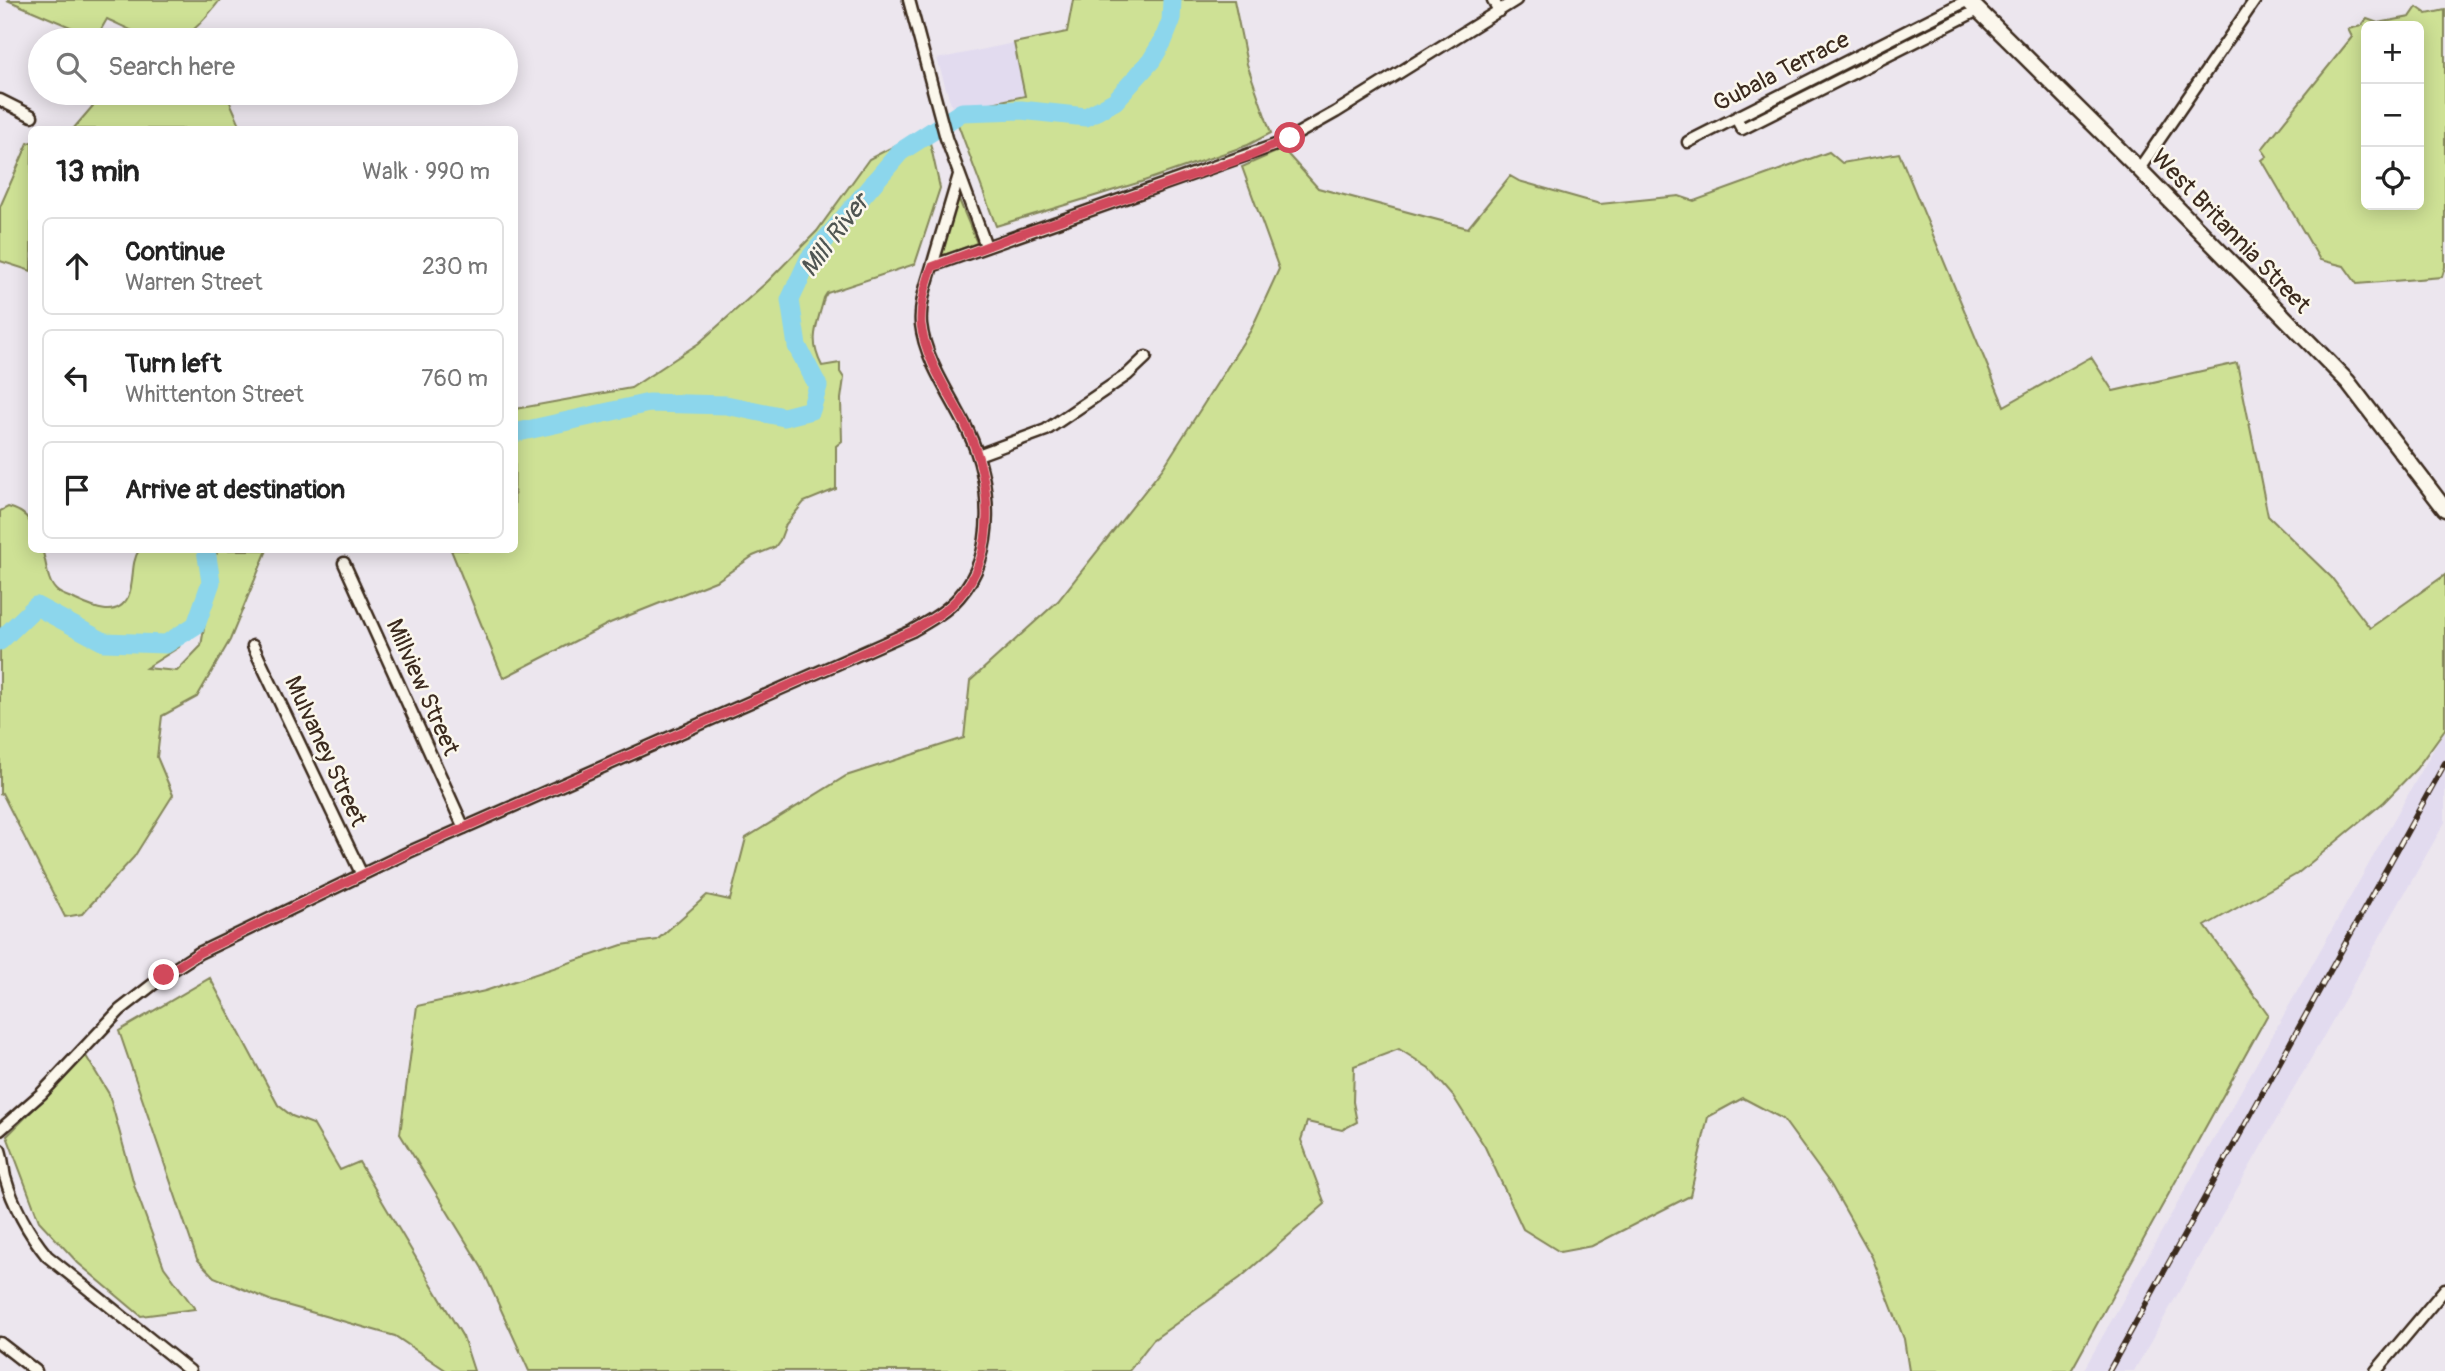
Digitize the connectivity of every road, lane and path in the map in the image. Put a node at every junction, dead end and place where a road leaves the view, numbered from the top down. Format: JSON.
{"nodes":[{"id":1,"x":909,"y":0,"type":"edge"},
{"id":2,"x":1493,"y":0,"type":"edge"},
{"id":3,"x":1516,"y":0,"type":"edge"},
{"id":4,"x":2255,"y":0,"type":"edge"},
{"id":5,"x":1971,"y":3,"type":"edge"},
{"id":6,"x":1499,"y":11,"type":"junction"},
{"id":7,"x":0,"y":100,"type":"edge"},
{"id":8,"x":32,"y":116,"type":"dead end"},
{"id":9,"x":1736,"y":118,"type":"junction"},
{"id":10,"x":1688,"y":142,"type":"dead end"},
{"id":11,"x":2139,"y":169,"type":"junction"},
{"id":12,"x":959,"y":175,"type":"junction"},
{"id":13,"x":986,"y":246,"type":"junction"},
{"id":14,"x":932,"y":267,"type":"junction"},
{"id":15,"x":1146,"y":356,"type":"dead end"},
{"id":16,"x":978,"y":455,"type":"junction"},
{"id":17,"x":2445,"y":509,"type":"edge"},
{"id":18,"x":344,"y":563,"type":"dead end"},
{"id":19,"x":253,"y":646,"type":"dead end"},
{"id":20,"x":464,"y":828,"type":"junction"},
{"id":21,"x":362,"y":875,"type":"junction"},
{"id":22,"x":0,"y":1130,"type":"edge"},
{"id":23,"x":0,"y":1150,"type":"edge"},
{"id":24,"x":2445,"y":1289,"type":"edge"},
{"id":25,"x":0,"y":1343,"type":"edge"},
{"id":26,"x":178,"y":1367,"type":"edge"},
{"id":27,"x":34,"y":1371,"type":"edge"},
{"id":28,"x":190,"y":1371,"type":"edge"},
{"id":29,"x":2376,"y":1371,"type":"edge"}],
"edges":[{"from":1,"to":12,"type":"street"},
{"from":2,"to":6,"type":"street"},
{"from":3,"to":6,"type":"street"},
{"from":4,"to":11,"type":"street"},
{"from":5,"to":9,"type":"street","name":"Gubala Terrace"},
{"from":5,"to":9,"type":"street","name":"Gubala Terrace"},
{"from":5,"to":11,"type":"street","name":"West Britannia Street"},
{"from":6,"to":13,"type":"street"},
{"from":7,"to":8,"type":"street"},
{"from":9,"to":10,"type":"street","name":"Gubala Terrace"},
{"from":11,"to":17,"type":"street","name":"West Britannia Street"},
{"from":12,"to":13,"type":"street"},
{"from":12,"to":14,"type":"street"},
{"from":13,"to":14,"type":"street"},
{"from":14,"to":16,"type":"street"},
{"from":15,"to":16,"type":"street"},
{"from":16,"to":20,"type":"street"},
{"from":18,"to":20,"type":"street","name":"Millview Street"},
{"from":19,"to":21,"type":"street","name":"Mulvaney Street"},
{"from":20,"to":21,"type":"street"},
{"from":21,"to":22,"type":"street"},
{"from":23,"to":26,"type":"street"},
{"from":24,"to":29,"type":"street"},
{"from":25,"to":27,"type":"street"},
{"from":26,"to":28,"type":"street"}]}
